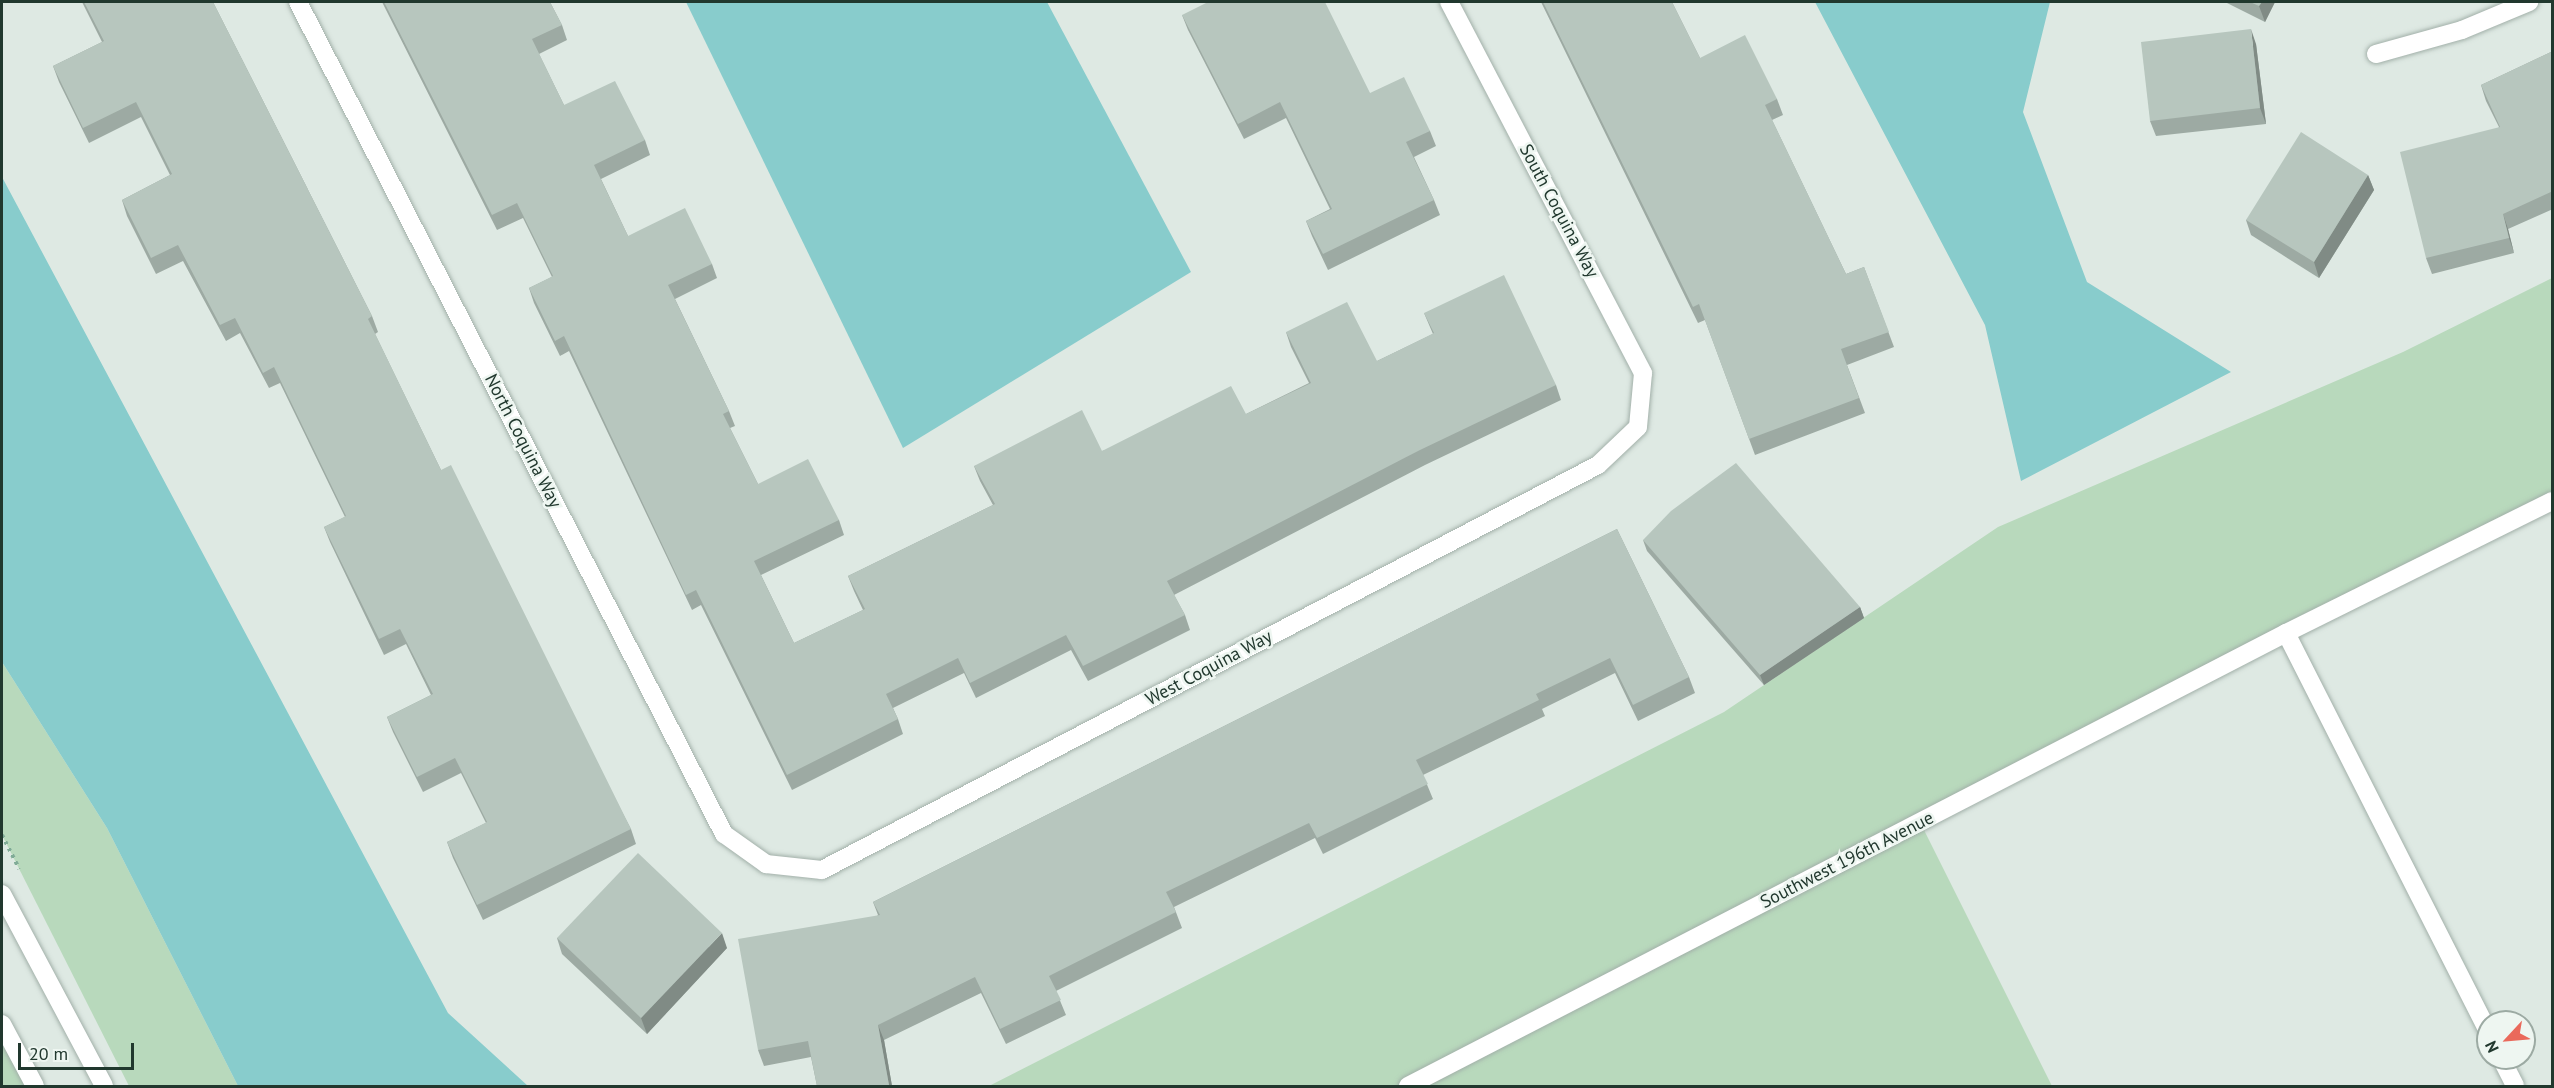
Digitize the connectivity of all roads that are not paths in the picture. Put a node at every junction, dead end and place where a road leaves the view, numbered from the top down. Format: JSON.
{"nodes":[{"id":1,"x":298,"y":2,"type":"edge"},
{"id":2,"x":1449,"y":2,"type":"edge"},
{"id":3,"x":2529,"y":2,"type":"edge"},
{"id":4,"x":2376,"y":54,"type":"dead end"},
{"id":5,"x":1638,"y":427,"type":"joint"},
{"id":6,"x":2553,"y":501,"type":"edge"},
{"id":7,"x":2286,"y":633,"type":"junction"},
{"id":8,"x":766,"y":864,"type":"joint"},
{"id":9,"x":2,"y":894,"type":"edge"},
{"id":10,"x":2477,"y":1010,"type":"edge"},
{"id":11,"x":2,"y":1024,"type":"edge"},
{"id":12,"x":2507,"y":1070,"type":"edge"},
{"id":13,"x":35,"y":1086,"type":"edge"},
{"id":14,"x":104,"y":1086,"type":"edge"},
{"id":15,"x":1408,"y":1086,"type":"edge"},
{"id":16,"x":2515,"y":1086,"type":"edge"}],
"edges":[{"from":1,"to":8,"type":"street","name":"North Coquina Way"},
{"from":2,"to":5,"type":"street","name":"South Coquina Way"},
{"from":3,"to":4,"type":"street"},
{"from":5,"to":8,"type":"street","name":"West Coquina Way"},
{"from":6,"to":7,"type":"street","name":"Southwest 196th Avenue"},
{"from":7,"to":10,"type":"street"},
{"from":7,"to":15,"type":"street","name":"Southwest 196th Avenue"},
{"from":9,"to":14,"type":"street"},
{"from":11,"to":13,"type":"street"},
{"from":12,"to":16,"type":"street"}]}
